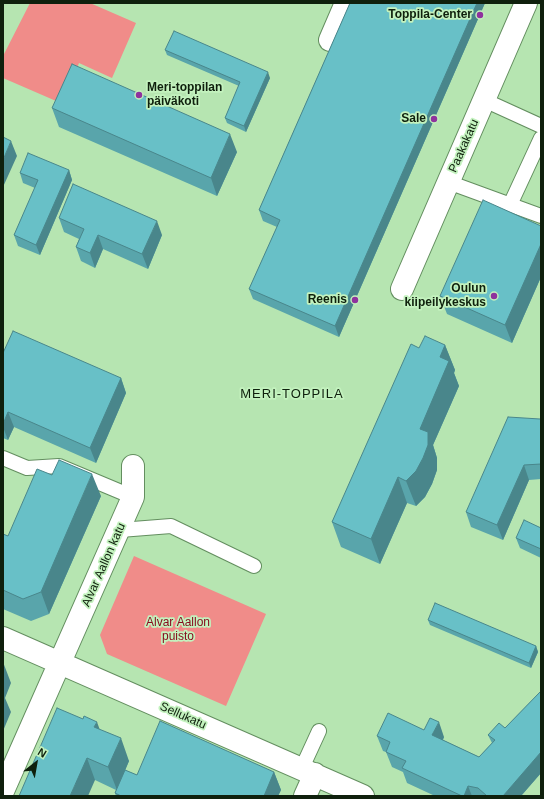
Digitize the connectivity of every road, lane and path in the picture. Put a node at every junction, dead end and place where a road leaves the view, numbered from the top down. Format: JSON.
{"nodes":[{"id":1,"x":346,"y":3,"type":"edge"},
{"id":2,"x":526,"y":3,"type":"edge"},
{"id":3,"x":330,"y":40,"type":"dead end"},
{"id":4,"x":484,"y":100,"type":"junction"},
{"id":5,"x":541,"y":126,"type":"edge"},
{"id":6,"x":541,"y":138,"type":"edge"},
{"id":7,"x":448,"y":182,"type":"junction"},
{"id":8,"x":510,"y":205,"type":"junction"},
{"id":9,"x":541,"y":216,"type":"edge"},
{"id":10,"x":402,"y":289,"type":"dead end"},
{"id":11,"x":3,"y":458,"type":"edge"},
{"id":12,"x":133,"y":466,"type":"dead end"},
{"id":13,"x":133,"y":497,"type":"junction"},
{"id":14,"x":120,"y":530,"type":"junction"},
{"id":15,"x":254,"y":566,"type":"dead end"},
{"id":16,"x":3,"y":638,"type":"edge"},
{"id":17,"x":61,"y":662,"type":"junction"},
{"id":18,"x":320,"y":731,"type":"dead end"},
{"id":19,"x":308,"y":771,"type":"junction"},
{"id":20,"x":3,"y":791,"type":"edge"},
{"id":21,"x":305,"y":796,"type":"edge"},
{"id":22,"x":363,"y":796,"type":"edge"}],
"edges":[{"from":1,"to":3,"type":"street"},
{"from":2,"to":4,"type":"street","name":"Paakakatu"},
{"from":4,"to":5,"type":"lane"},
{"from":4,"to":7,"type":"street","name":"Paakakatu"},
{"from":6,"to":8,"type":"lane"},
{"from":7,"to":8,"type":"lane"},
{"from":7,"to":10,"type":"street","name":"Paakakatu"},
{"from":8,"to":9,"type":"lane"},
{"from":11,"to":13,"type":"lane"},
{"from":12,"to":13,"type":"street","name":"Alvar Aallon katu"},
{"from":13,"to":14,"type":"street","name":"Alvar Aallon katu"},
{"from":14,"to":15,"type":"lane"},
{"from":14,"to":17,"type":"street","name":"Alvar Aallon katu"},
{"from":16,"to":17,"type":"street","name":"Sellukatu"},
{"from":17,"to":19,"type":"street","name":"Sellukatu"},
{"from":17,"to":20,"type":"street","name":"Alvar Aallon katu"},
{"from":18,"to":19,"type":"lane"},
{"from":19,"to":21,"type":"street"},
{"from":19,"to":22,"type":"street","name":"Sellukatu"}]}
